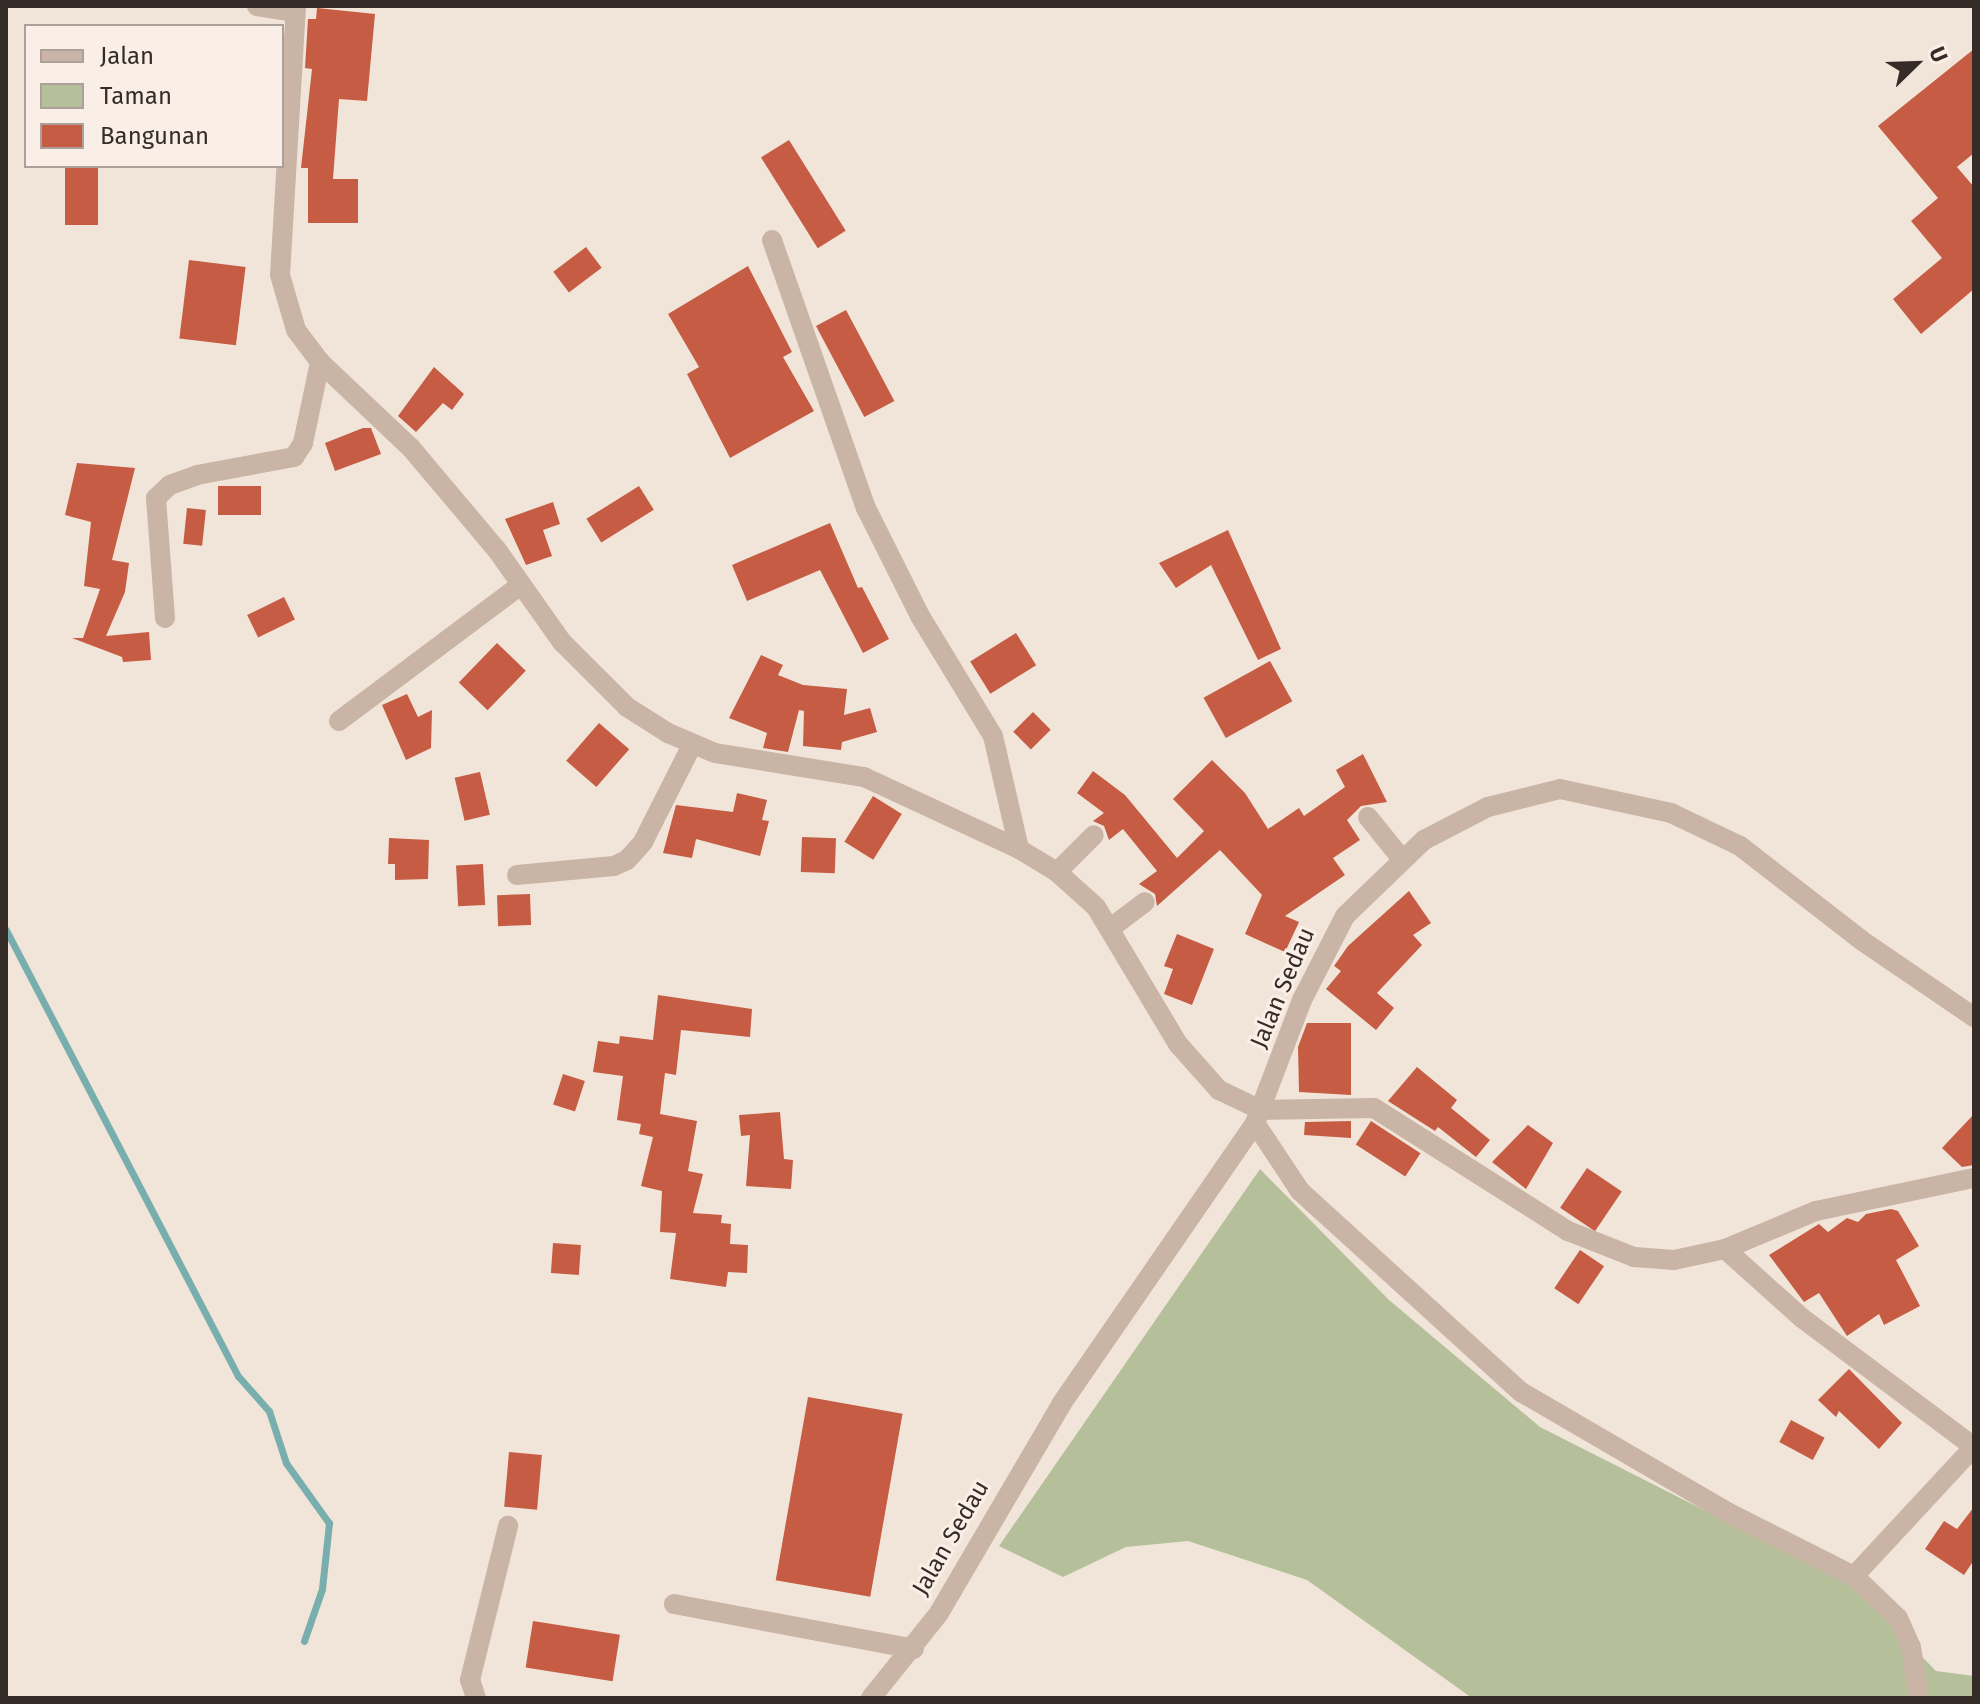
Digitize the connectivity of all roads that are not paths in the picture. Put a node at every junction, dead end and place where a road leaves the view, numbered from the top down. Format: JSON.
{"nodes":[{"id":1,"x":257,"y":6,"type":"edge"},
{"id":2,"x":296,"y":9,"type":"edge"},
{"id":3,"x":772,"y":240,"type":"dead end"},
{"id":4,"x":320,"y":362,"type":"junction"},
{"id":5,"x":521,"y":585,"type":"junction"},
{"id":6,"x":165,"y":618,"type":"dead end"},
{"id":7,"x":339,"y":721,"type":"dead end"},
{"id":8,"x":692,"y":745,"type":"junction"},
{"id":9,"x":1368,"y":817,"type":"dead end"},
{"id":10,"x":1094,"y":835,"type":"dead end"},
{"id":11,"x":1019,"y":849,"type":"junction"},
{"id":12,"x":1401,"y":858,"type":"junction"},
{"id":13,"x":1057,"y":872,"type":"junction"},
{"id":14,"x":517,"y":875,"type":"dead end"},
{"id":15,"x":1145,"y":902,"type":"dead end"},
{"id":16,"x":1112,"y":927,"type":"junction"},
{"id":17,"x":1974,"y":1017,"type":"edge"},
{"id":18,"x":1258,"y":1117,"type":"junction"},
{"id":19,"x":1974,"y":1178,"type":"edge"},
{"id":20,"x":1725,"y":1249,"type":"junction"},
{"id":21,"x":1974,"y":1447,"type":"edge"},
{"id":22,"x":508,"y":1526,"type":"dead end"},
{"id":23,"x":1854,"y":1576,"type":"junction"},
{"id":24,"x":674,"y":1604,"type":"dead end"},
{"id":25,"x":914,"y":1649,"type":"junction"},
{"id":26,"x":476,"y":1698,"type":"edge"},
{"id":27,"x":871,"y":1698,"type":"edge"},
{"id":28,"x":1919,"y":1698,"type":"edge"}],
"edges":[{"from":1,"to":2,"type":"street"},
{"from":2,"to":4,"type":"street"},
{"from":3,"to":11,"type":"street"},
{"from":4,"to":5,"type":"street"},
{"from":4,"to":6,"type":"street"},
{"from":5,"to":7,"type":"street"},
{"from":5,"to":8,"type":"street"},
{"from":8,"to":11,"type":"street"},
{"from":8,"to":14,"type":"street"},
{"from":9,"to":12,"type":"street"},
{"from":10,"to":13,"type":"street"},
{"from":11,"to":13,"type":"street"},
{"from":12,"to":17,"type":"street","name":"Jalan Sedau"},
{"from":12,"to":18,"type":"street","name":"Jalan Sedau"},
{"from":13,"to":16,"type":"street"},
{"from":15,"to":16,"type":"street"},
{"from":16,"to":18,"type":"street"},
{"from":18,"to":20,"type":"street"},
{"from":18,"to":23,"type":"street"},
{"from":18,"to":25,"type":"street","name":"Jalan Sedau"},
{"from":19,"to":20,"type":"street"},
{"from":20,"to":21,"type":"street"},
{"from":21,"to":23,"type":"street"},
{"from":22,"to":26,"type":"street"},
{"from":23,"to":28,"type":"street"},
{"from":24,"to":25,"type":"street"},
{"from":25,"to":27,"type":"street","name":"Jalan Sedau"}]}
